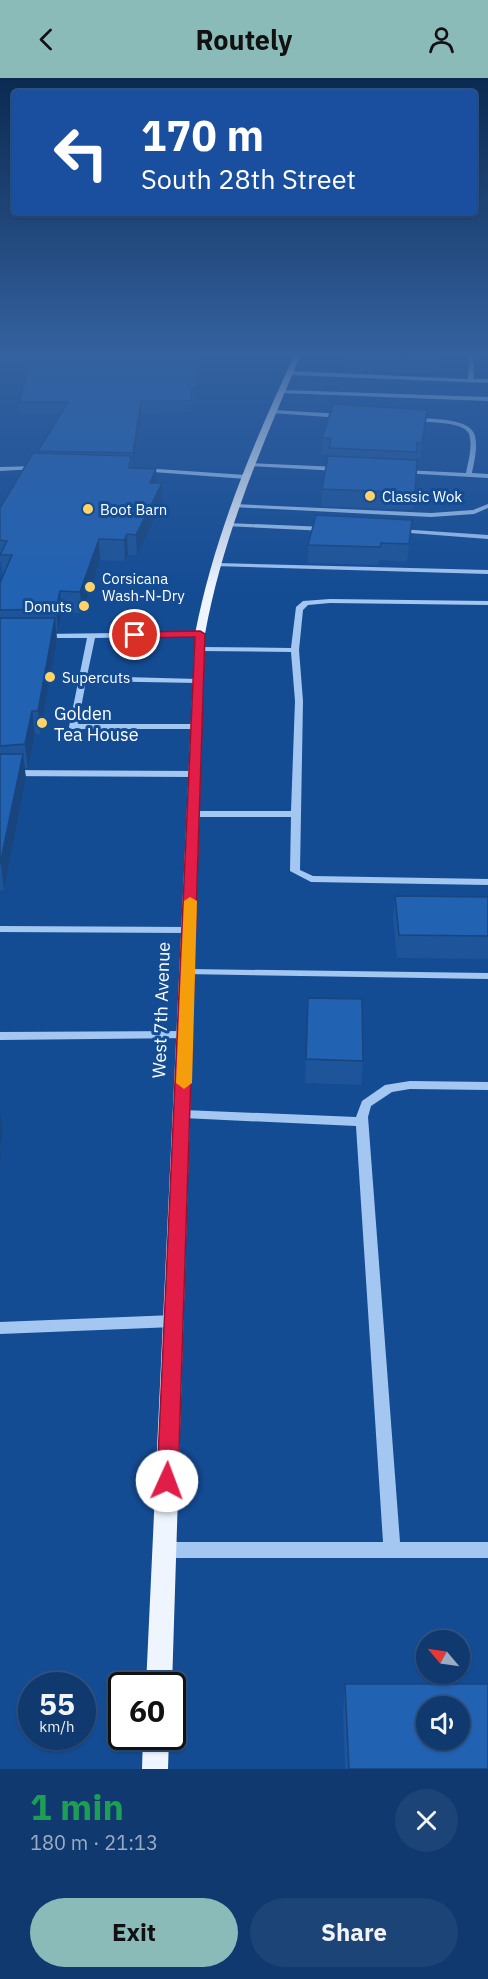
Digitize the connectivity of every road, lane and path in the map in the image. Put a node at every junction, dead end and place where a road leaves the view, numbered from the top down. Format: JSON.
{"nodes":[{"id":1,"x":264,"y":433,"type":"edge"},
{"id":2,"x":471,"y":433,"type":"edge"},
{"id":3,"x":40,"y":467,"type":"edge"},
{"id":4,"x":0,"y":469,"type":"edge"},
{"id":5,"x":134,"y":470,"type":"edge"},
{"id":6,"x":343,"y":470,"type":"edge"},
{"id":7,"x":249,"y":471,"type":"junction"},
{"id":8,"x":400,"y":472,"type":"edge"},
{"id":9,"x":469,"y":475,"type":"junction"},
{"id":10,"x":488,"y":476,"type":"edge"},
{"id":11,"x":234,"y":506,"type":"junction"},
{"id":12,"x":488,"y":506,"type":"edge"},
{"id":13,"x":227,"y":525,"type":"junction"},
{"id":14,"x":335,"y":529,"type":"edge"},
{"id":15,"x":394,"y":531,"type":"edge"},
{"id":16,"x":488,"y":537,"type":"edge"},
{"id":17,"x":216,"y":565,"type":"junction"},
{"id":18,"x":488,"y":572,"type":"edge"},
{"id":19,"x":488,"y":603,"type":"edge"},
{"id":20,"x":34,"y":636,"type":"edge"},
{"id":21,"x":91,"y":636,"type":"junction"},
{"id":22,"x":200,"y":642,"type":"junction"},
{"id":23,"x":296,"y":650,"type":"junction"},
{"id":24,"x":83,"y":678,"type":"junction"},
{"id":25,"x":198,"y":681,"type":"junction"},
{"id":26,"x":196,"y":727,"type":"junction"},
{"id":27,"x":0,"y":773,"type":"edge"},
{"id":28,"x":195,"y":774,"type":"junction"},
{"id":29,"x":194,"y":814,"type":"junction"},
{"id":30,"x":296,"y":814,"type":"junction"},
{"id":31,"x":488,"y":882,"type":"edge"},
{"id":32,"x":0,"y":929,"type":"edge"},
{"id":33,"x":189,"y":930,"type":"junction"},
{"id":34,"x":189,"y":972,"type":"junction"},
{"id":35,"x":488,"y":976,"type":"edge"},
{"id":36,"x":186,"y":1035,"type":"junction"},
{"id":37,"x":0,"y":1036,"type":"edge"},
{"id":38,"x":488,"y":1086,"type":"edge"},
{"id":39,"x":183,"y":1114,"type":"junction"},
{"id":40,"x":362,"y":1122,"type":"junction"},
{"id":41,"x":174,"y":1321,"type":"junction"},
{"id":42,"x":0,"y":1328,"type":"edge"},
{"id":43,"x":164,"y":1550,"type":"junction"},
{"id":44,"x":392,"y":1550,"type":"junction"},
{"id":45,"x":488,"y":1550,"type":"edge"},
{"id":46,"x":160,"y":1672,"type":"edge"},
{"id":47,"x":156,"y":1750,"type":"edge"},
{"id":48,"x":155,"y":1769,"type":"edge"}],
"edges":[{"from":1,"to":7,"type":"main road","name":"West 7th Avenue"},
{"from":2,"to":9,"type":"street"},
{"from":3,"to":4,"type":"street"},
{"from":5,"to":7,"type":"street"},
{"from":6,"to":7,"type":"street"},
{"from":7,"to":11,"type":"main road","name":"West 7th Avenue"},
{"from":8,"to":9,"type":"street"},
{"from":9,"to":10,"type":"street"},
{"from":11,"to":12,"type":"street"},
{"from":11,"to":13,"type":"main road","name":"West 7th Avenue"},
{"from":13,"to":14,"type":"street"},
{"from":13,"to":17,"type":"main road","name":"West 7th Avenue"},
{"from":15,"to":16,"type":"street"},
{"from":17,"to":18,"type":"street"},
{"from":17,"to":22,"type":"main road","name":"West 7th Avenue"},
{"from":19,"to":23,"type":"street"},
{"from":20,"to":21,"type":"street"},
{"from":21,"to":22,"type":"street"},
{"from":21,"to":24,"type":"street"},
{"from":22,"to":23,"type":"street"},
{"from":22,"to":25,"type":"main road","name":"West 7th Avenue"},
{"from":23,"to":30,"type":"street"},
{"from":24,"to":25,"type":"street"},
{"from":24,"to":26,"type":"street"},
{"from":25,"to":26,"type":"main road","name":"West 7th Avenue"},
{"from":26,"to":28,"type":"main road","name":"West 7th Avenue"},
{"from":27,"to":28,"type":"street"},
{"from":28,"to":29,"type":"main road","name":"West 7th Avenue"},
{"from":29,"to":30,"type":"street"},
{"from":29,"to":33,"type":"main road","name":"West 7th Avenue"},
{"from":30,"to":31,"type":"street"},
{"from":32,"to":33,"type":"street"},
{"from":33,"to":34,"type":"main road","name":"West 7th Avenue"},
{"from":34,"to":35,"type":"street"},
{"from":34,"to":36,"type":"main road","name":"West 7th Avenue"},
{"from":36,"to":37,"type":"street"},
{"from":36,"to":39,"type":"main road","name":"West 7th Avenue"},
{"from":38,"to":40,"type":"street"},
{"from":39,"to":40,"type":"street"},
{"from":39,"to":41,"type":"main road","name":"West 7th Avenue"},
{"from":40,"to":44,"type":"street"},
{"from":41,"to":42,"type":"street"},
{"from":41,"to":43,"type":"main road","name":"West 7th Avenue"},
{"from":43,"to":44,"type":"street"},
{"from":43,"to":46,"type":"main road","name":"West 7th Avenue"},
{"from":44,"to":45,"type":"street"},
{"from":47,"to":48,"type":"main road"}]}
